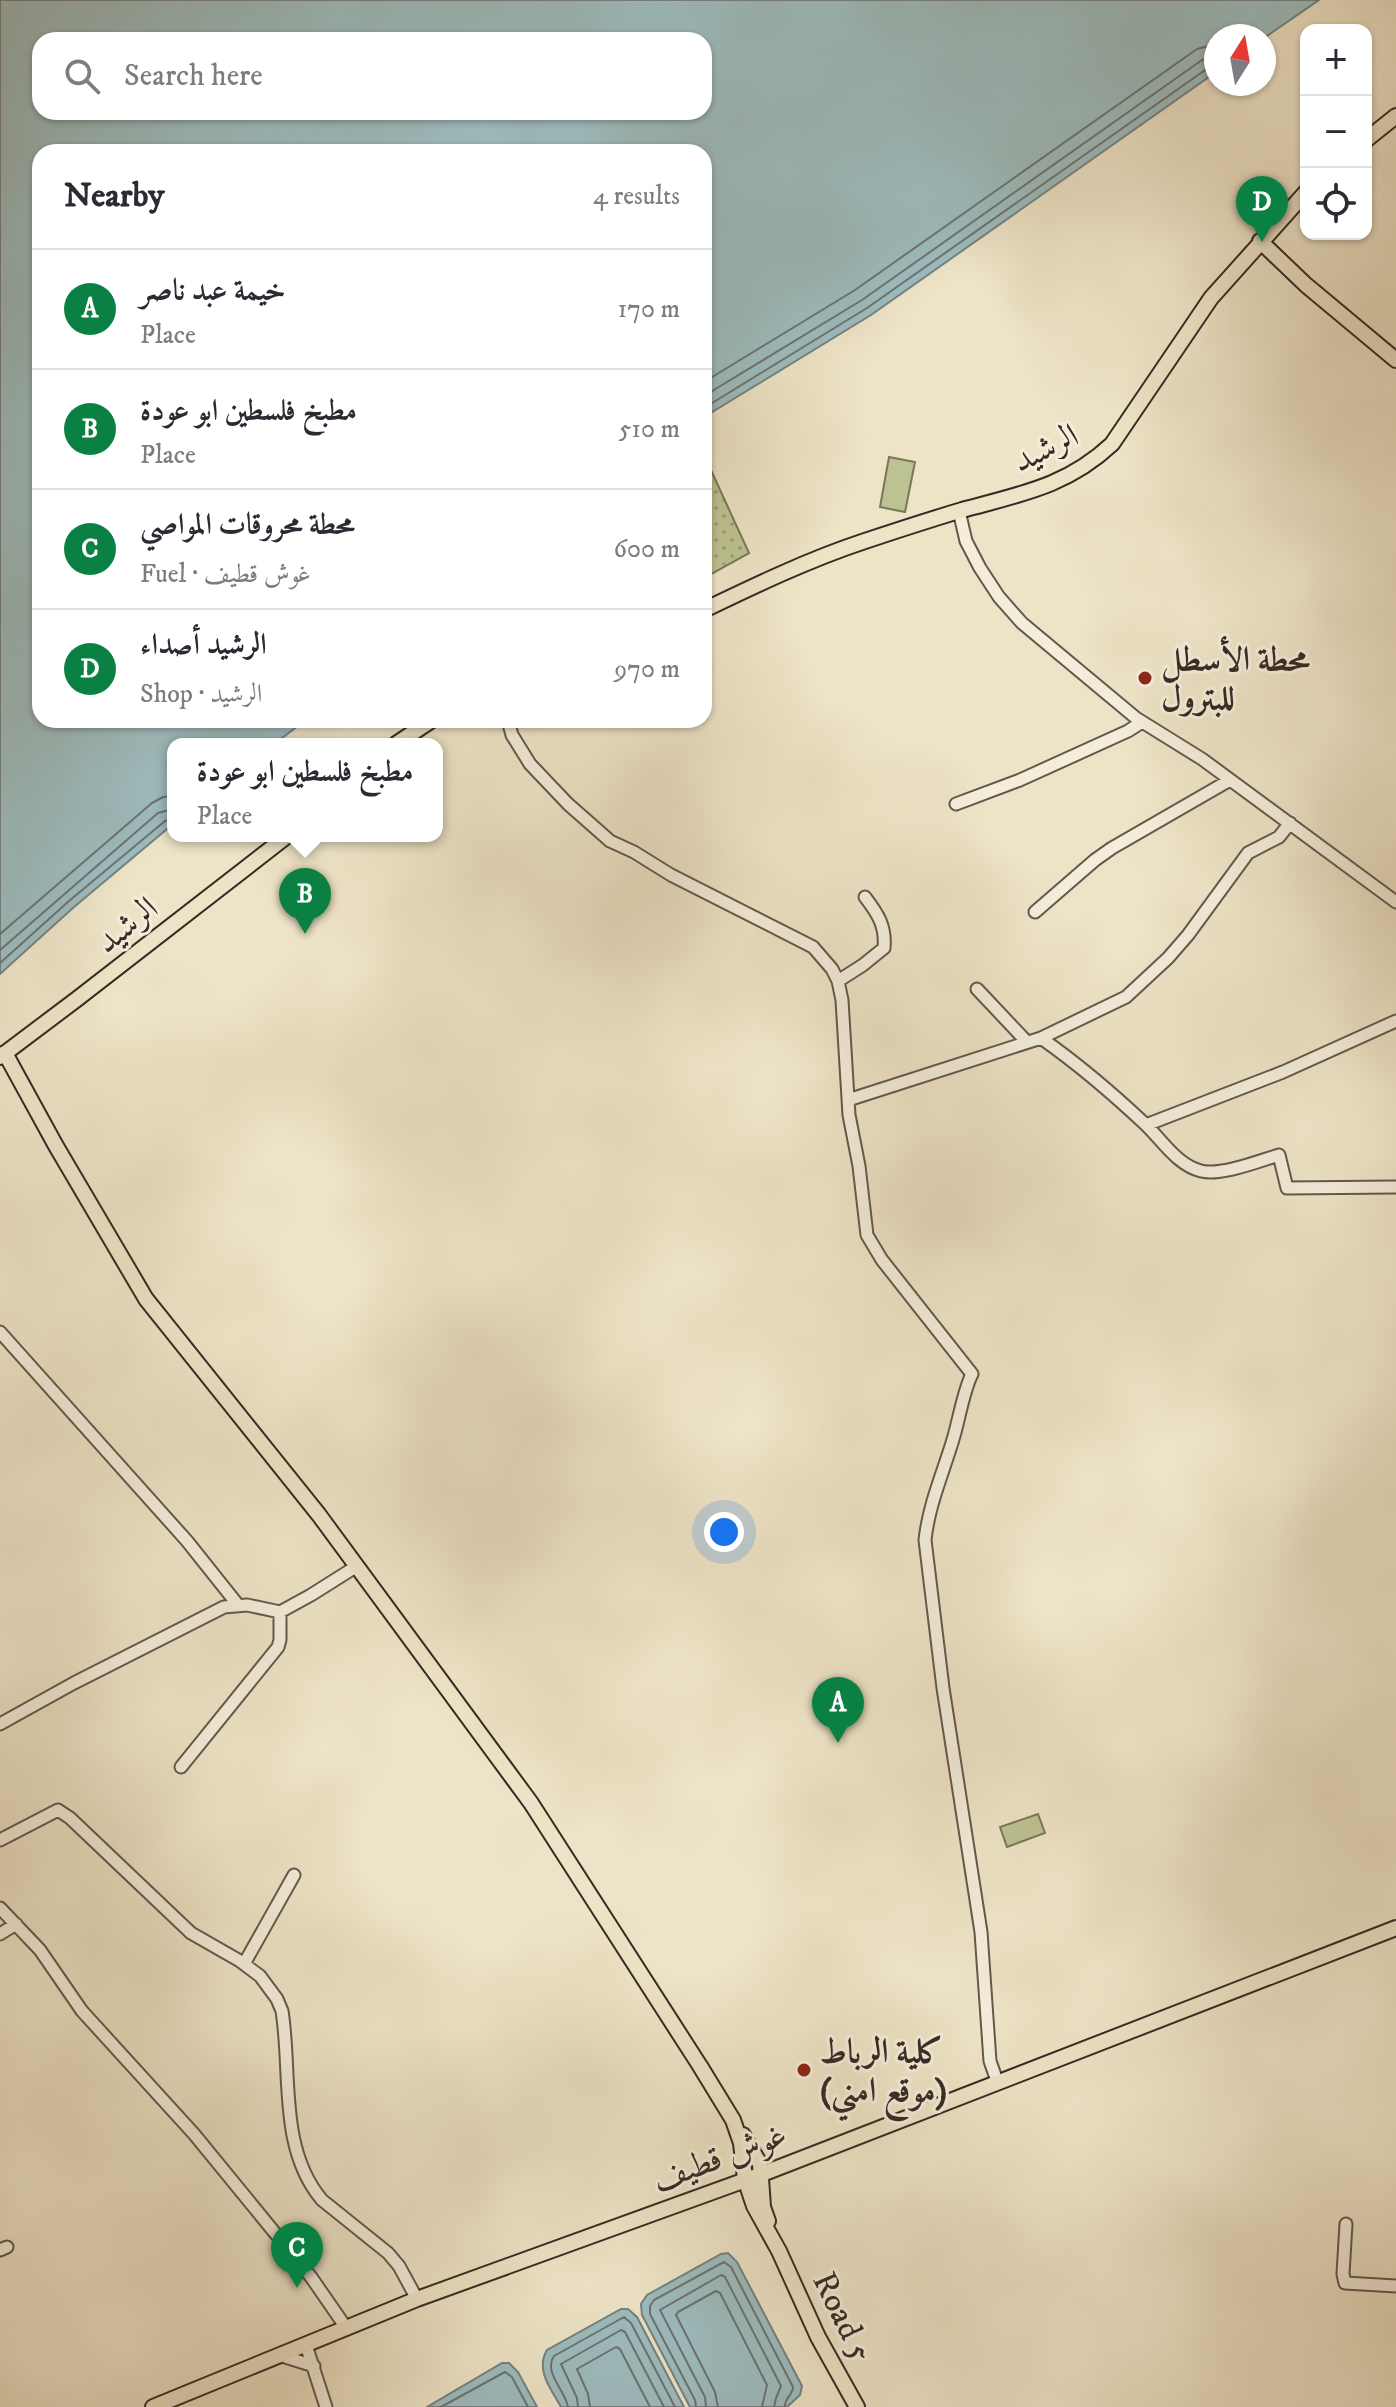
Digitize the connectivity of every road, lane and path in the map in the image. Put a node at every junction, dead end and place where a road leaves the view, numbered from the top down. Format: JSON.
{"nodes":[{"id":1,"x":1396,"y":116,"type":"edge"},
{"id":2,"x":1372,"y":135,"type":"edge"},
{"id":3,"x":1300,"y":198,"type":"edge"},
{"id":4,"x":1260,"y":241,"type":"junction"},
{"id":5,"x":1396,"y":360,"type":"edge"},
{"id":6,"x":959,"y":511,"type":"junction"},
{"id":7,"x":712,"y":606,"type":"edge"},
{"id":8,"x":1142,"y":722,"type":"junction"},
{"id":9,"x":510,"y":728,"type":"edge"},
{"id":10,"x":1230,"y":780,"type":"junction"},
{"id":11,"x":956,"y":804,"type":"dead end"},
{"id":12,"x":1290,"y":823,"type":"junction"},
{"id":13,"x":279,"y":842,"type":"edge"},
{"id":14,"x":865,"y":897,"type":"dead end"},
{"id":15,"x":1396,"y":902,"type":"edge"},
{"id":16,"x":1035,"y":912,"type":"dead end"},
{"id":17,"x":838,"y":981,"type":"junction"},
{"id":18,"x":977,"y":989,"type":"dead end"},
{"id":19,"x":1396,"y":1021,"type":"edge"},
{"id":20,"x":1041,"y":1038,"type":"junction"},
{"id":21,"x":1027,"y":1042,"type":"junction"},
{"id":22,"x":2,"y":1055,"type":"edge"},
{"id":23,"x":848,"y":1100,"type":"junction"},
{"id":24,"x":1146,"y":1125,"type":"junction"},
{"id":25,"x":1396,"y":1187,"type":"edge"},
{"id":26,"x":0,"y":1332,"type":"edge"},
{"id":27,"x":357,"y":1566,"type":"junction"},
{"id":28,"x":238,"y":1605,"type":"junction"},
{"id":29,"x":280,"y":1612,"type":"junction"},
{"id":30,"x":0,"y":1724,"type":"edge"},
{"id":31,"x":181,"y":1767,"type":"dead end"},
{"id":32,"x":0,"y":1840,"type":"edge"},
{"id":33,"x":294,"y":1875,"type":"dead end"},
{"id":34,"x":0,"y":1908,"type":"edge"},
{"id":35,"x":16,"y":1924,"type":"junction"},
{"id":36,"x":1396,"y":1928,"type":"edge"},
{"id":37,"x":0,"y":1934,"type":"edge"},
{"id":38,"x":244,"y":1964,"type":"junction"},
{"id":39,"x":997,"y":2081,"type":"junction"},
{"id":40,"x":733,"y":2120,"type":"junction"},
{"id":41,"x":762,"y":2174,"type":"junction"},
{"id":42,"x":745,"y":2179,"type":"junction"},
{"id":43,"x":1346,"y":2224,"type":"dead end"},
{"id":44,"x":779,"y":2251,"type":"junction"},
{"id":45,"x":1396,"y":2286,"type":"edge"},
{"id":46,"x":417,"y":2299,"type":"junction"},
{"id":47,"x":347,"y":2329,"type":"junction"},
{"id":48,"x":306,"y":2345,"type":"junction"},
{"id":49,"x":279,"y":2355,"type":"junction"},
{"id":50,"x":314,"y":2366,"type":"junction"},
{"id":51,"x":153,"y":2407,"type":"edge"},
{"id":52,"x":326,"y":2407,"type":"edge"},
{"id":53,"x":857,"y":2407,"type":"edge"}],
"edges":[{"from":1,"to":2,"type":"main road"},
{"from":3,"to":4,"type":"main road","name":"الرشيد"},
{"from":4,"to":5,"type":"main road"},
{"from":4,"to":6,"type":"main road","name":"الرشيد"},
{"from":6,"to":7,"type":"main road","name":"الرشيد"},
{"from":6,"to":8,"type":"street"},
{"from":8,"to":10,"type":"street"},
{"from":8,"to":11,"type":"street"},
{"from":9,"to":17,"type":"street"},
{"from":10,"to":12,"type":"street"},
{"from":10,"to":16,"type":"street"},
{"from":12,"to":15,"type":"street"},
{"from":12,"to":20,"type":"street"},
{"from":13,"to":22,"type":"main road","name":"الرشيد"},
{"from":14,"to":17,"type":"street"},
{"from":17,"to":23,"type":"street"},
{"from":18,"to":21,"type":"street"},
{"from":19,"to":24,"type":"street"},
{"from":20,"to":21,"type":"street"},
{"from":20,"to":24,"type":"street"},
{"from":21,"to":23,"type":"street"},
{"from":22,"to":27,"type":"main road"},
{"from":23,"to":39,"type":"street"},
{"from":24,"to":25,"type":"street"},
{"from":26,"to":28,"type":"street"},
{"from":27,"to":29,"type":"street"},
{"from":27,"to":40,"type":"main road"},
{"from":28,"to":29,"type":"street"},
{"from":28,"to":30,"type":"street"},
{"from":29,"to":31,"type":"street"},
{"from":32,"to":38,"type":"street"},
{"from":33,"to":38,"type":"street"},
{"from":34,"to":35,"type":"street"},
{"from":35,"to":37,"type":"street"},
{"from":35,"to":47,"type":"street"},
{"from":36,"to":39,"type":"main road","name":"غوش قطيف"},
{"from":38,"to":46,"type":"street"},
{"from":39,"to":41,"type":"main road","name":"غوش قطيف"},
{"from":40,"to":41,"type":"main road"},
{"from":40,"to":42,"type":"main road"},
{"from":41,"to":42,"type":"main road","name":"غوش قطيف"},
{"from":41,"to":44,"type":"main road"},
{"from":42,"to":44,"type":"main road"},
{"from":42,"to":46,"type":"main road","name":"غوش قطيف"},
{"from":43,"to":45,"type":"street"},
{"from":44,"to":53,"type":"main road","name":"Road 5"},
{"from":46,"to":47,"type":"main road","name":"غوش قطيف"},
{"from":47,"to":48,"type":"main road","name":"غوش قطيف"},
{"from":48,"to":49,"type":"main road","name":"غوش قطيف"},
{"from":48,"to":50,"type":"street"},
{"from":49,"to":50,"type":"street"},
{"from":49,"to":51,"type":"main road","name":"غوش قطيف"},
{"from":50,"to":52,"type":"street"}]}
